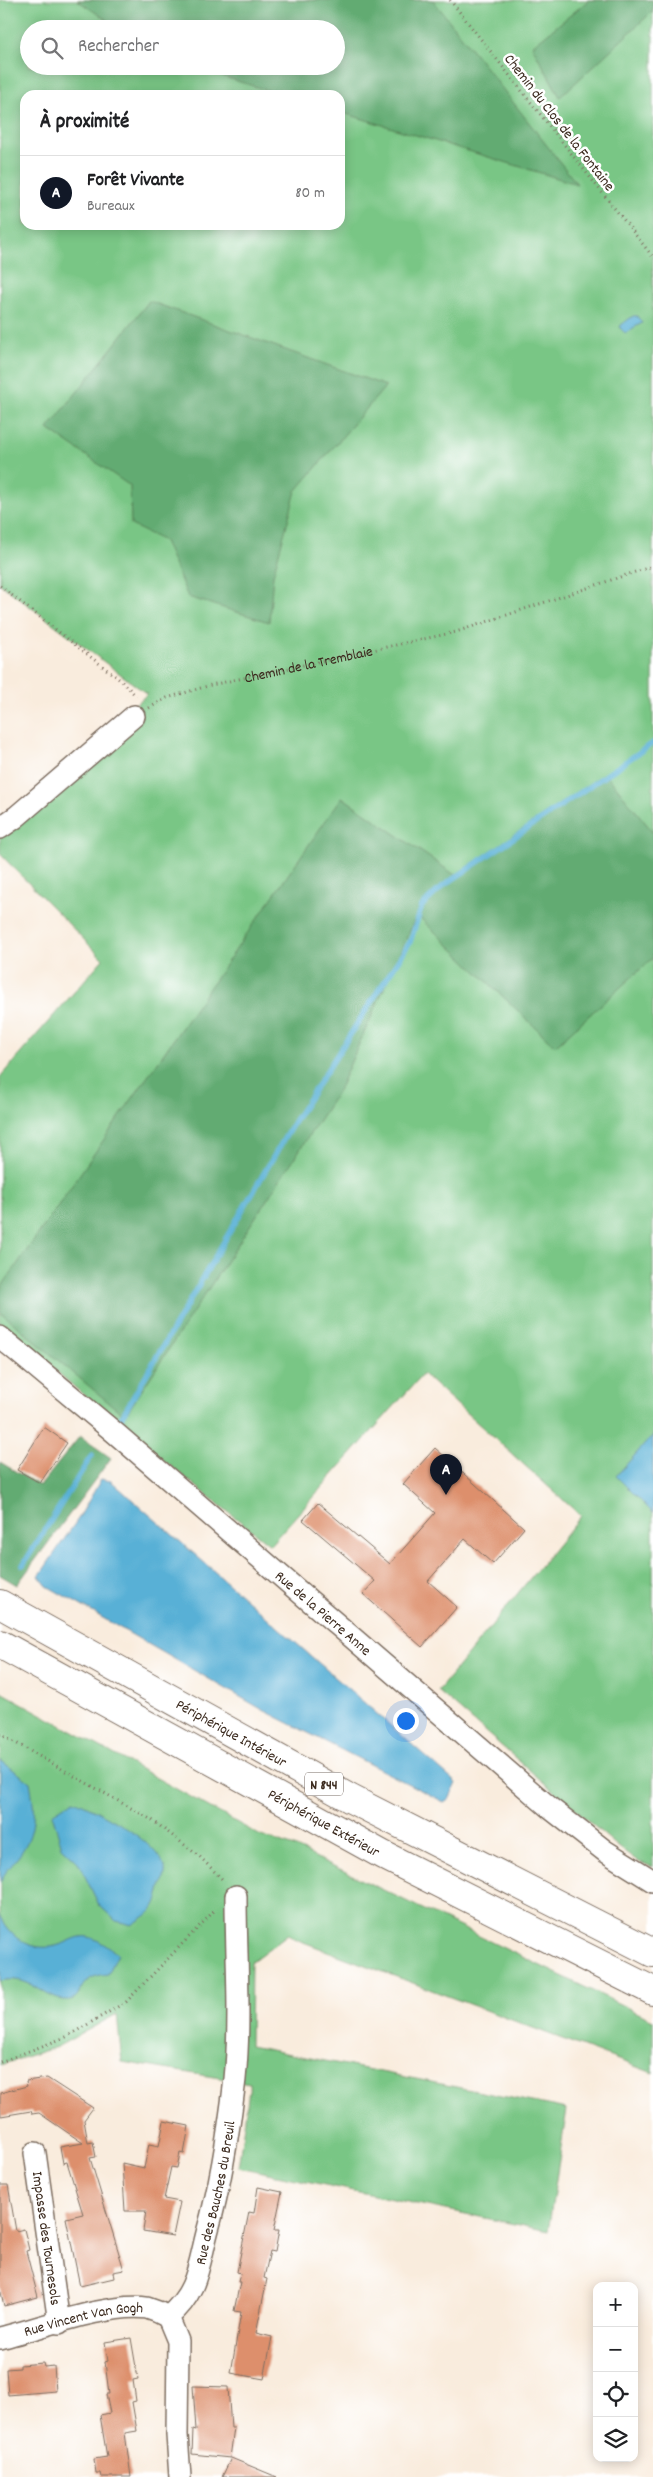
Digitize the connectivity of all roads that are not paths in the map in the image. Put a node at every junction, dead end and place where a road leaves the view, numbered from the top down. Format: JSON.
{"nodes":[{"id":1,"x":134,"y":716,"type":"road end"},
{"id":2,"x":0,"y":828,"type":"edge"},
{"id":3,"x":0,"y":1337,"type":"edge"},
{"id":4,"x":0,"y":1604,"type":"edge"},
{"id":5,"x":0,"y":1644,"type":"edge"},
{"id":6,"x":653,"y":1881,"type":"edge"},
{"id":7,"x":236,"y":1896,"type":"road end"},
{"id":8,"x":653,"y":1953,"type":"edge"},
{"id":9,"x":653,"y":1991,"type":"edge"},
{"id":10,"x":35,"y":2153,"type":"dead end"},
{"id":11,"x":168,"y":2317,"type":"junction"},
{"id":12,"x":59,"y":2323,"type":"junction"},
{"id":13,"x":0,"y":2338,"type":"edge"},
{"id":14,"x":180,"y":2477,"type":"edge"}],
"edges":[{"from":1,"to":2,"type":"street"},
{"from":3,"to":6,"type":"street","name":"Rue de la Pierre Anne"},
{"from":4,"to":8,"type":"highway","name":"Périphérique Intérieur","number":"N 844"},
{"from":5,"to":9,"type":"highway","name":"Périphérique Extérieur","number":"N 844"},
{"from":7,"to":11,"type":"street","name":"Rue des Bauches du Breuil"},
{"from":10,"to":12,"type":"street","name":"Impasse des Tournesols"},
{"from":11,"to":12,"type":"street","name":"Rue Vincent Van Gogh"},
{"from":11,"to":14,"type":"street"},
{"from":12,"to":13,"type":"street","name":"Rue Vincent Van Gogh"}]}
